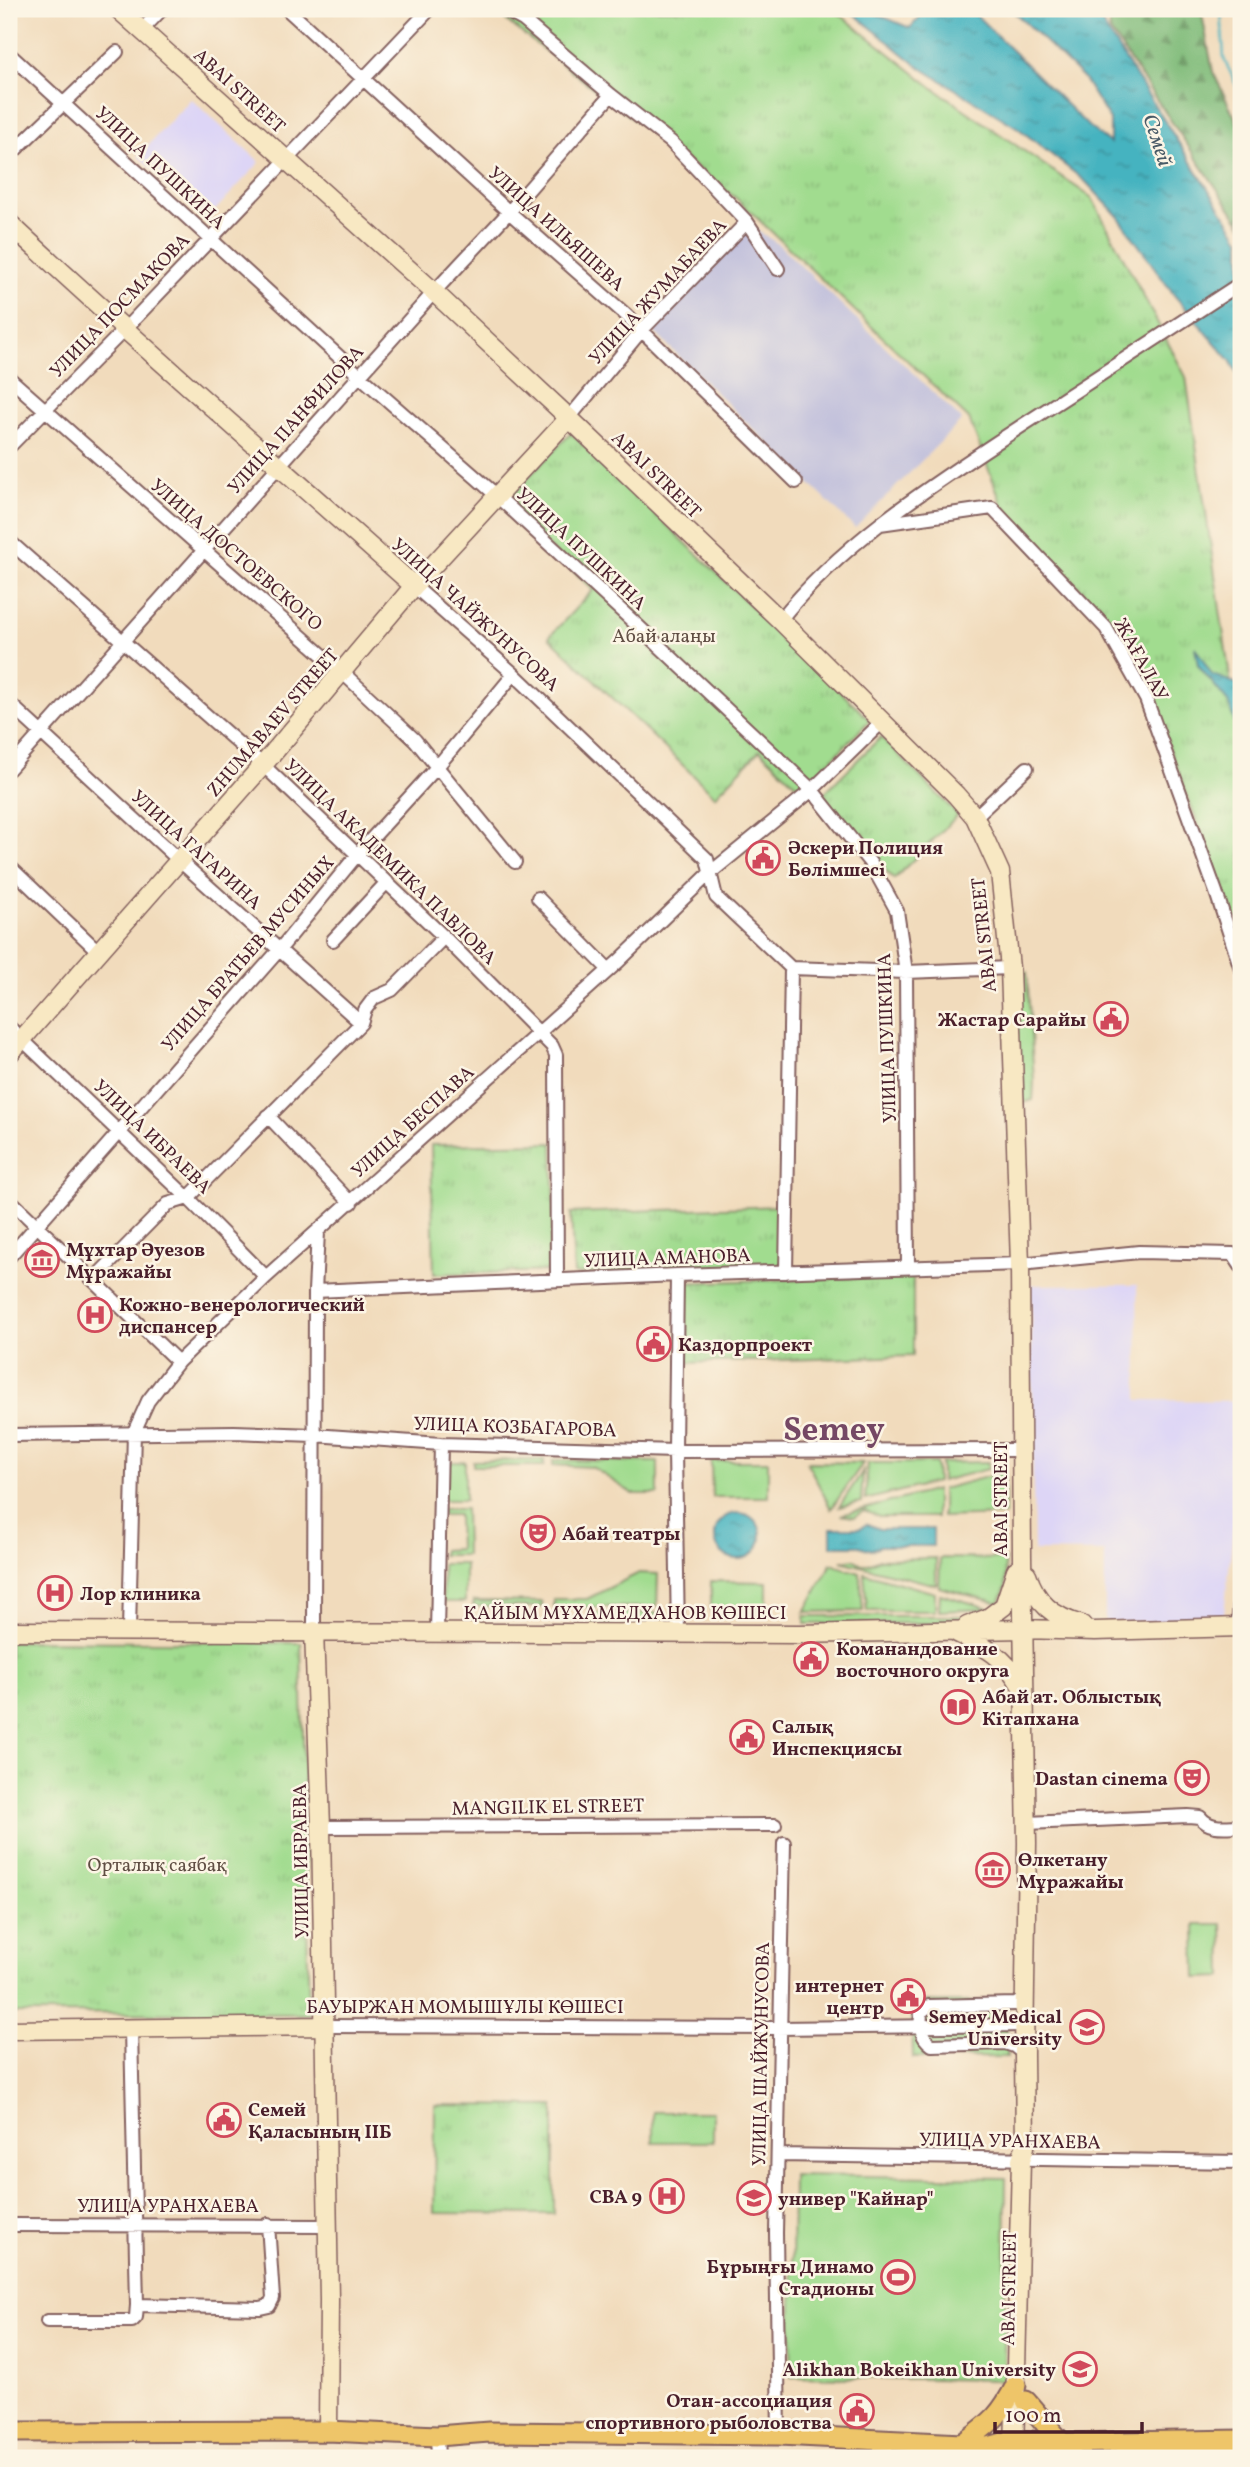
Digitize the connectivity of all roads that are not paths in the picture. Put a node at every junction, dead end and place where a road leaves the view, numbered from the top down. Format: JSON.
{"nodes":[{"id":1,"x":118,"y":9,"type":"edge"},
{"id":2,"x":162,"y":9,"type":"edge"},
{"id":3,"x":287,"y":9,"type":"edge"},
{"id":4,"x":430,"y":9,"type":"edge"},
{"id":5,"x":503,"y":9,"type":"edge"},
{"id":6,"x":142,"y":30,"type":"junction"},
{"id":7,"x":117,"y":52,"type":"dead end"},
{"id":8,"x":9,"y":54,"type":"edge"},
{"id":9,"x":365,"y":78,"type":"junction"},
{"id":10,"x":611,"y":95,"type":"junction"},
{"id":11,"x":64,"y":103,"type":"junction"},
{"id":12,"x":9,"y":156,"type":"edge"},
{"id":13,"x":286,"y":159,"type":"junction"},
{"id":14,"x":509,"y":212,"type":"junction"},
{"id":15,"x":747,"y":222,"type":"junction"},
{"id":16,"x":9,"y":223,"type":"edge"},
{"id":17,"x":210,"y":239,"type":"junction"},
{"id":18,"x":778,"y":269,"type":"dead end"},
{"id":19,"x":1241,"y":283,"type":"edge"},
{"id":20,"x":434,"y":292,"type":"junction"},
{"id":21,"x":124,"y":331,"type":"junction"},
{"id":22,"x":641,"y":331,"type":"junction"},
{"id":23,"x":360,"y":376,"type":"junction"},
{"id":24,"x":9,"y":378,"type":"edge"},
{"id":25,"x":44,"y":410,"type":"junction"},
{"id":26,"x":569,"y":418,"type":"junction"},
{"id":27,"x":9,"y":447,"type":"edge"},
{"id":28,"x":279,"y":465,"type":"junction"},
{"id":29,"x":796,"y":482,"type":"dead end"},
{"id":30,"x":496,"y":495,"type":"junction"},
{"id":31,"x":880,"y":524,"type":"junction"},
{"id":32,"x":9,"y":541,"type":"edge"},
{"id":33,"x":204,"y":551,"type":"junction"},
{"id":34,"x":414,"y":586,"type":"junction"},
{"id":35,"x":780,"y":620,"type":"junction"},
{"id":36,"x":124,"y":642,"type":"junction"},
{"id":37,"x":343,"y":673,"type":"junction"},
{"id":38,"x":514,"y":674,"type":"junction"},
{"id":39,"x":9,"y":703,"type":"edge"},
{"id":40,"x":882,"y":722,"type":"junction"},
{"id":41,"x":42,"y":734,"type":"junction"},
{"id":42,"x":263,"y":765,"type":"junction"},
{"id":43,"x":437,"y":767,"type":"junction"},
{"id":44,"x":1027,"y":768,"type":"dead end"},
{"id":45,"x":9,"y":769,"type":"edge"},
{"id":46,"x":812,"y":790,"type":"junction"},
{"id":47,"x":975,"y":817,"type":"junction"},
{"id":48,"x":356,"y":856,"type":"junction"},
{"id":49,"x":180,"y":861,"type":"junction"},
{"id":50,"x":515,"y":862,"type":"dead end"},
{"id":51,"x":9,"y":866,"type":"edge"},
{"id":52,"x":710,"y":873,"type":"junction"},
{"id":53,"x":387,"y":882,"type":"junction"},
{"id":54,"x":538,"y":898,"type":"dead end"},
{"id":55,"x":444,"y":937,"type":"junction"},
{"id":56,"x":333,"y":940,"type":"dead end"},
{"id":57,"x":279,"y":949,"type":"junction"},
{"id":58,"x":99,"y":952,"type":"junction"},
{"id":59,"x":791,"y":968,"type":"junction"},
{"id":60,"x":1010,"y":968,"type":"junction"},
{"id":61,"x":608,"y":969,"type":"junction"},
{"id":62,"x":1241,"y":970,"type":"edge"},
{"id":63,"x":906,"y":972,"type":"junction"},
{"id":64,"x":361,"y":1023,"type":"junction"},
{"id":65,"x":539,"y":1031,"type":"junction"},
{"id":66,"x":15,"y":1033,"type":"edge"},
{"id":67,"x":9,"y":1054,"type":"edge"},
{"id":68,"x":268,"y":1116,"type":"junction"},
{"id":69,"x":118,"y":1132,"type":"junction"},
{"id":70,"x":188,"y":1198,"type":"junction"},
{"id":71,"x":9,"y":1199,"type":"edge"},
{"id":72,"x":351,"y":1203,"type":"junction"},
{"id":73,"x":37,"y":1225,"type":"junction"},
{"id":74,"x":318,"y":1232,"type":"junction"},
{"id":75,"x":9,"y":1257,"type":"edge"},
{"id":76,"x":1020,"y":1264,"type":"junction"},
{"id":77,"x":1241,"y":1266,"type":"edge"},
{"id":78,"x":908,"y":1268,"type":"junction"},
{"id":79,"x":786,"y":1272,"type":"junction"},
{"id":80,"x":677,"y":1275,"type":"junction"},
{"id":81,"x":266,"y":1277,"type":"junction"},
{"id":82,"x":94,"y":1279,"type":"junction"},
{"id":83,"x":557,"y":1280,"type":"junction"},
{"id":84,"x":315,"y":1290,"type":"junction"},
{"id":85,"x":178,"y":1362,"type":"junction"},
{"id":86,"x":134,"y":1432,"type":"junction"},
{"id":87,"x":9,"y":1435,"type":"edge"},
{"id":88,"x":314,"y":1435,"type":"junction"},
{"id":89,"x":441,"y":1444,"type":"junction"},
{"id":90,"x":1021,"y":1450,"type":"junction"},
{"id":91,"x":675,"y":1451,"type":"junction"},
{"id":92,"x":1022,"y":1557,"type":"junction"},
{"id":93,"x":1241,"y":1585,"type":"edge"},
{"id":94,"x":1240,"y":1627,"type":"edge"},
{"id":95,"x":1023,"y":1629,"type":"junction"},
{"id":96,"x":129,"y":1630,"type":"junction"},
{"id":97,"x":9,"y":1631,"type":"edge"},
{"id":98,"x":314,"y":1631,"type":"junction"},
{"id":99,"x":956,"y":1631,"type":"junction"},
{"id":100,"x":1096,"y":1631,"type":"junction"},
{"id":101,"x":437,"y":1632,"type":"junction"},
{"id":102,"x":678,"y":1634,"type":"junction"},
{"id":103,"x":1025,"y":1692,"type":"junction"},
{"id":104,"x":1027,"y":1823,"type":"junction"},
{"id":105,"x":775,"y":1825,"type":"dead end"},
{"id":106,"x":1241,"y":1826,"type":"edge"},
{"id":107,"x":321,"y":1827,"type":"junction"},
{"id":108,"x":783,"y":1843,"type":"dead end"},
{"id":109,"x":1026,"y":1998,"type":"junction"},
{"id":110,"x":1026,"y":2025,"type":"junction"},
{"id":111,"x":324,"y":2026,"type":"junction"},
{"id":112,"x":778,"y":2028,"type":"junction"},
{"id":113,"x":920,"y":2028,"type":"junction"},
{"id":114,"x":131,"y":2029,"type":"junction"},
{"id":115,"x":9,"y":2030,"type":"edge"},
{"id":116,"x":1024,"y":2054,"type":"junction"},
{"id":117,"x":778,"y":2155,"type":"junction"},
{"id":118,"x":1026,"y":2156,"type":"junction"},
{"id":119,"x":1241,"y":2162,"type":"edge"},
{"id":120,"x":134,"y":2224,"type":"junction"},
{"id":121,"x":268,"y":2224,"type":"junction"},
{"id":122,"x":9,"y":2225,"type":"edge"},
{"id":123,"x":327,"y":2226,"type":"junction"},
{"id":124,"x":137,"y":2305,"type":"junction"},
{"id":125,"x":47,"y":2321,"type":"dead end"},
{"id":126,"x":1021,"y":2393,"type":"junction"},
{"id":127,"x":328,"y":2431,"type":"junction"},
{"id":128,"x":9,"y":2432,"type":"edge"},
{"id":129,"x":779,"y":2435,"type":"junction"},
{"id":130,"x":437,"y":2437,"type":"junction"},
{"id":131,"x":1241,"y":2440,"type":"edge"},
{"id":132,"x":1062,"y":2443,"type":"junction"},
{"id":133,"x":959,"y":2451,"type":"edge"},
{"id":134,"x":1020,"y":2451,"type":"edge"},
{"id":135,"x":1241,"y":2457,"type":"edge"},
{"id":136,"x":438,"y":2458,"type":"edge"},
{"id":137,"x":1047,"y":2458,"type":"edge"},
{"id":138,"x":1156,"y":2458,"type":"edge"},
{"id":139,"x":1177,"y":2458,"type":"edge"}],
"edges":[{"from":1,"to":6,"type":"street","name":"ABAI STREET"},
{"from":2,"to":6,"type":"street"},
{"from":3,"to":9,"type":"street","name":"УЛИЦА ИЛЬЯШЕВА"},
{"from":4,"to":9,"type":"street","name":"УЛИЦА ПОСМАКОВА"},
{"from":5,"to":10,"type":"street"},
{"from":6,"to":13,"type":"street","name":"ABAI STREET"},
{"from":7,"to":11,"type":"street"},
{"from":8,"to":11,"type":"street","name":"УЛИЦА ПУШКИНА"},
{"from":9,"to":13,"type":"street","name":"УЛИЦА ПОСМАКОВА"},
{"from":9,"to":14,"type":"street","name":"УЛИЦА ИЛЬЯШЕВА"},
{"from":10,"to":14,"type":"street","name":"УЛИЦА ПАНФИЛОВА"},
{"from":10,"to":15,"type":"street"},
{"from":11,"to":12,"type":"street"},
{"from":11,"to":17,"type":"street","name":"УЛИЦА ПУШКИНА"},
{"from":13,"to":17,"type":"street","name":"УЛИЦА ПОСМАКОВА"},
{"from":13,"to":20,"type":"street","name":"ABAI STREET"},
{"from":14,"to":20,"type":"street","name":"УЛИЦА ПАНФИЛОВА"},
{"from":14,"to":22,"type":"street","name":"УЛИЦА ИЛЬЯШЕВА"},
{"from":15,"to":18,"type":"street"},
{"from":15,"to":22,"type":"street","name":"УЛИЦА ЖУМАБАЕВА"},
{"from":16,"to":21,"type":"street","name":"УЛИЦА ЧАЙЖУНУСОВА"},
{"from":17,"to":21,"type":"street","name":"УЛИЦА ПОСМАКОВА"},
{"from":17,"to":23,"type":"street","name":"УЛИЦА ПУШКИНА"},
{"from":19,"to":31,"type":"street"},
{"from":20,"to":23,"type":"street","name":"УЛИЦА ПАНФИЛОВА"},
{"from":20,"to":26,"type":"street","name":"ABAI STREET"},
{"from":21,"to":25,"type":"street","name":"УЛИЦА ПОСМАКОВА"},
{"from":21,"to":28,"type":"street","name":"УЛИЦА ЧАЙЖУНУСОВА"},
{"from":22,"to":26,"type":"street","name":"УЛИЦА ЖУМАБАЕВА"},
{"from":22,"to":29,"type":"street","name":"УЛИЦА ИЛЬЯШЕВА"},
{"from":23,"to":28,"type":"street","name":"УЛИЦА ПАНФИЛОВА"},
{"from":23,"to":30,"type":"street","name":"УЛИЦА ПУШКИНА"},
{"from":24,"to":25,"type":"street","name":"УЛИЦА ДОСТОЕВСКОГО"},
{"from":25,"to":27,"type":"street","name":"УЛИЦА ПОСМАКОВА"},
{"from":25,"to":33,"type":"street","name":"УЛИЦА ДОСТОЕВСКОГО"},
{"from":26,"to":30,"type":"street","name":"ZHUMABAEV STREET"},
{"from":26,"to":35,"type":"street","name":"ABAI STREET"},
{"from":28,"to":33,"type":"street","name":"УЛИЦА ПАНФИЛОВА"},
{"from":28,"to":34,"type":"street","name":"УЛИЦА ЧАЙЖУНУСОВА"},
{"from":30,"to":34,"type":"street","name":"ZHUMABAEV STREET"},
{"from":30,"to":46,"type":"street","name":"УЛИЦА ПУШКИНА"},
{"from":31,"to":35,"type":"street"},
{"from":31,"to":62,"type":"street","name":"ЖАҒАЛАУ"},
{"from":32,"to":36,"type":"street","name":"УЛИЦА АКАДЕМИКА ПАВЛОВА"},
{"from":33,"to":36,"type":"street","name":"УЛИЦА ПАНФИЛОВА"},
{"from":33,"to":37,"type":"street","name":"УЛИЦА ДОСТОЕВСКОГО"},
{"from":34,"to":37,"type":"street","name":"ZHUMABAEV STREET"},
{"from":34,"to":38,"type":"street","name":"УЛИЦА ЧАЙЖУНУСОВА"},
{"from":35,"to":40,"type":"street","name":"ABAI STREET"},
{"from":36,"to":41,"type":"street","name":"УЛИЦА ПАНФИЛОВА"},
{"from":36,"to":42,"type":"street","name":"УЛИЦА АКАДЕМИКА ПАВЛОВА"},
{"from":37,"to":42,"type":"street","name":"ZHUMABAEV STREET"},
{"from":37,"to":43,"type":"street","name":"УЛИЦА ДОСТОЕВСКОГО"},
{"from":38,"to":43,"type":"street","name":"УЛИЦА БРАТЬЕВ МУСИНЫХ"},
{"from":38,"to":52,"type":"street","name":"УЛИЦА ЧАЙЖУНУСОВА"},
{"from":39,"to":41,"type":"street","name":"УЛИЦА ГАГАРИНА"},
{"from":40,"to":46,"type":"street","name":"УЛИЦА БЕСПАВА"},
{"from":40,"to":47,"type":"street","name":"ABAI STREET"},
{"from":41,"to":45,"type":"street","name":"УЛИЦА ПАНФИЛОВА"},
{"from":41,"to":49,"type":"street","name":"УЛИЦА ГАГАРИНА"},
{"from":42,"to":48,"type":"street","name":"УЛИЦА АКАДЕМИКА ПАВЛОВА"},
{"from":42,"to":49,"type":"street","name":"ZHUMABAEV STREET"},
{"from":43,"to":48,"type":"street","name":"УЛИЦА БРАТЬЕВ МУСИНЫХ"},
{"from":43,"to":50,"type":"street","name":"УЛИЦА ДОСТОЕВСКОГО"},
{"from":44,"to":47,"type":"street"},
{"from":46,"to":52,"type":"street","name":"УЛИЦА БЕСПАВА"},
{"from":46,"to":63,"type":"street","name":"УЛИЦА ПУШКИНА"},
{"from":47,"to":60,"type":"street","name":"ABAI STREET"},
{"from":48,"to":53,"type":"street","name":"УЛИЦА АКАДЕМИКА ПАВЛОВА"},
{"from":48,"to":57,"type":"street","name":"УЛИЦА БРАТЬЕВ МУСИНЫХ"},
{"from":49,"to":57,"type":"street","name":"УЛИЦА ГАГАРИНА"},
{"from":49,"to":58,"type":"street","name":"ZHUMABAEV STREET"},
{"from":51,"to":58,"type":"street"},
{"from":52,"to":59,"type":"street","name":"УЛИЦА ЧАЙЖУНУСОВА"},
{"from":52,"to":61,"type":"street","name":"УЛИЦА БЕСПАВА"},
{"from":53,"to":55,"type":"street","name":"УЛИЦА АКАДЕМИКА ПАВЛОВА"},
{"from":53,"to":56,"type":"street"},
{"from":54,"to":61,"type":"street"},
{"from":55,"to":64,"type":"street"},
{"from":55,"to":65,"type":"street","name":"УЛИЦА АКАДЕМИКА ПАВЛОВА"},
{"from":57,"to":64,"type":"street","name":"УЛИЦА ГАГАРИНА"},
{"from":57,"to":69,"type":"street","name":"УЛИЦА БРАТЬЕВ МУСИНЫХ"},
{"from":58,"to":66,"type":"street","name":"ZHUMABAEV STREET"},
{"from":59,"to":63,"type":"street"},
{"from":59,"to":79,"type":"street"},
{"from":60,"to":63,"type":"street"},
{"from":60,"to":76,"type":"street","name":"ABAI STREET"},
{"from":61,"to":65,"type":"street","name":"УЛИЦА БЕСПАВА"},
{"from":63,"to":78,"type":"street","name":"УЛИЦА ПУШКИНА"},
{"from":64,"to":68,"type":"street"},
{"from":65,"to":72,"type":"street","name":"УЛИЦА БЕСПАВА"},
{"from":65,"to":83,"type":"street","name":"УЛИЦА АКАДЕМИКА ПАВЛОВА"},
{"from":66,"to":67,"type":"street","name":"ZHUMABAEV STREET"},
{"from":66,"to":69,"type":"street","name":"УЛИЦА ИБРАЕВА"},
{"from":68,"to":70,"type":"street"},
{"from":68,"to":72,"type":"street"},
{"from":69,"to":70,"type":"street","name":"УЛИЦА ИБРАЕВА"},
{"from":69,"to":73,"type":"street","name":"УЛИЦА БРАТЬЕВ МУСИНЫХ"},
{"from":70,"to":81,"type":"street","name":"УЛИЦА ИБРАЕВА"},
{"from":70,"to":82,"type":"street"},
{"from":71,"to":73,"type":"street"},
{"from":72,"to":74,"type":"street","name":"УЛИЦА БЕСПАВА"},
{"from":73,"to":75,"type":"street","name":"УЛИЦА БРАТЬЕВ МУСИНЫХ"},
{"from":73,"to":82,"type":"street"},
{"from":74,"to":81,"type":"street","name":"УЛИЦА БЕСПАВА"},
{"from":74,"to":84,"type":"street","name":"УЛИЦА ИБРАЕВА"},
{"from":76,"to":77,"type":"street","name":"УЛИЦА АМАНОВА"},
{"from":76,"to":78,"type":"street","name":"УЛИЦА АМАНОВА"},
{"from":76,"to":90,"type":"street","name":"ABAI STREET"},
{"from":78,"to":79,"type":"street","name":"УЛИЦА АМАНОВА"},
{"from":79,"to":80,"type":"street","name":"УЛИЦА АМАНОВА"},
{"from":80,"to":83,"type":"street","name":"УЛИЦА АМАНОВА"},
{"from":80,"to":91,"type":"street"},
{"from":81,"to":85,"type":"street","name":"УЛИЦА БЕСПАВА"},
{"from":82,"to":85,"type":"street"},
{"from":83,"to":84,"type":"street","name":"УЛИЦА АМАНОВА"},
{"from":84,"to":88,"type":"street","name":"УЛИЦА ИБРАЕВА"},
{"from":85,"to":86,"type":"street","name":"УЛИЦА БЕСПАВА"},
{"from":86,"to":87,"type":"street","name":"УЛИЦА КОЗБАГАРОВА"},
{"from":86,"to":88,"type":"street","name":"УЛИЦА КОЗБАГАРОВА"},
{"from":86,"to":96,"type":"street","name":"УЛИЦА БЕСПАВА"},
{"from":88,"to":89,"type":"street","name":"УЛИЦА КОЗБАГАРОВА"},
{"from":88,"to":98,"type":"street","name":"УЛИЦА ИБРАЕВА"},
{"from":89,"to":91,"type":"street","name":"УЛИЦА КОЗБАГАРОВА"},
{"from":89,"to":101,"type":"street"},
{"from":90,"to":91,"type":"street","name":"УЛИЦА КОЗБАГАРОВА"},
{"from":90,"to":92,"type":"street","name":"ABAI STREET"},
{"from":91,"to":102,"type":"street"},
{"from":92,"to":95,"type":"street","name":"ABAI STREET"},
{"from":92,"to":99,"type":"street"},
{"from":92,"to":100,"type":"street"},
{"from":93,"to":94,"type":"street"},
{"from":94,"to":100,"type":"street","name":"ҚАЙЫМ МҰХАМЕДХАНОВ КӨШЕСІ"},
{"from":95,"to":99,"type":"street","name":"ҚАЙЫМ МҰХАМЕДХАНОВ КӨШЕСІ"},
{"from":95,"to":100,"type":"street","name":"ҚАЙЫМ МҰХАМЕДХАНОВ КӨШЕСІ"},
{"from":95,"to":103,"type":"street","name":"ABAI STREET"},
{"from":96,"to":97,"type":"street","name":"ҚАЙЫМ МҰХАМЕДХАНОВ КӨШЕСІ"},
{"from":96,"to":98,"type":"street","name":"ҚАЙЫМ МҰХАМЕДХАНОВ КӨШЕСІ"},
{"from":98,"to":101,"type":"street","name":"ҚАЙЫМ МҰХАМЕДХАНОВ КӨШЕСІ"},
{"from":98,"to":107,"type":"street","name":"УЛИЦА ИБРАЕВА"},
{"from":99,"to":102,"type":"street","name":"ҚАЙЫМ МҰХАМЕДХАНОВ КӨШЕСІ"},
{"from":99,"to":103,"type":"street"},
{"from":101,"to":102,"type":"street","name":"ҚАЙЫМ МҰХАМЕДХАНОВ КӨШЕСІ"},
{"from":103,"to":104,"type":"street","name":"ABAI STREET"},
{"from":104,"to":106,"type":"street"},
{"from":104,"to":109,"type":"street","name":"ABAI STREET"},
{"from":105,"to":107,"type":"street","name":"MANGILIK EL STREET"},
{"from":107,"to":111,"type":"street","name":"УЛИЦА ИБРАЕВА"},
{"from":108,"to":112,"type":"street","name":"УЛИЦА ШАЙЖУНУСОВА"},
{"from":109,"to":110,"type":"street","name":"ABAI STREET"},
{"from":109,"to":113,"type":"street"},
{"from":110,"to":113,"type":"street","name":"БАУЫРЖАН МОМЫШҰЛЫ КӨШЕСІ"},
{"from":110,"to":116,"type":"street","name":"ABAI STREET"},
{"from":111,"to":112,"type":"street","name":"БАУЫРЖАН МОМЫШҰЛЫ КӨШЕСІ"},
{"from":111,"to":114,"type":"street","name":"БАУЫРЖАН МОМЫШҰЛЫ КӨШЕСІ"},
{"from":111,"to":123,"type":"street","name":"УЛИЦА ИБРАЕВА"},
{"from":112,"to":113,"type":"street","name":"БАУЫРЖАН МОМЫШҰЛЫ КӨШЕСІ"},
{"from":112,"to":117,"type":"street","name":"УЛИЦА ШАЙЖУНУСОВА"},
{"from":113,"to":116,"type":"street"},
{"from":114,"to":115,"type":"street","name":"БАУЫРЖАН МОМЫШҰЛЫ КӨШЕСІ"},
{"from":114,"to":120,"type":"street"},
{"from":116,"to":118,"type":"street","name":"ABAI STREET"},
{"from":117,"to":118,"type":"street","name":"УЛИЦА УРАНХАЕВА"},
{"from":117,"to":129,"type":"street","name":"УЛИЦА ШАЙЖУНУСОВА"},
{"from":118,"to":119,"type":"street","name":"УЛИЦА УРАНХАЕВА"},
{"from":118,"to":126,"type":"street","name":"ABAI STREET"},
{"from":120,"to":121,"type":"street","name":"УЛИЦА УРАНХАЕВА"},
{"from":120,"to":122,"type":"street","name":"УЛИЦА УРАНХАЕВА"},
{"from":120,"to":124,"type":"street"},
{"from":121,"to":123,"type":"street","name":"УЛИЦА УРАНХАЕВА"},
{"from":121,"to":124,"type":"street"},
{"from":123,"to":127,"type":"street","name":"УЛИЦА ИБРАЕВА"},
{"from":124,"to":125,"type":"street"},
{"from":126,"to":132,"type":"main road"},
{"from":126,"to":133,"type":"main road"},
{"from":126,"to":134,"type":"street","name":"ABAI STREET"},
{"from":127,"to":128,"type":"main road"},
{"from":127,"to":130,"type":"main road"},
{"from":129,"to":130,"type":"main road"},
{"from":129,"to":133,"type":"main road"},
{"from":130,"to":136,"type":"street"},
{"from":131,"to":132,"type":"main road"},
{"from":132,"to":134,"type":"main road"},
{"from":133,"to":134,"type":"main road"},
{"from":134,"to":137,"type":"main road"},
{"from":135,"to":139,"type":"main road"},
{"from":138,"to":139,"type":"main road"}]}
